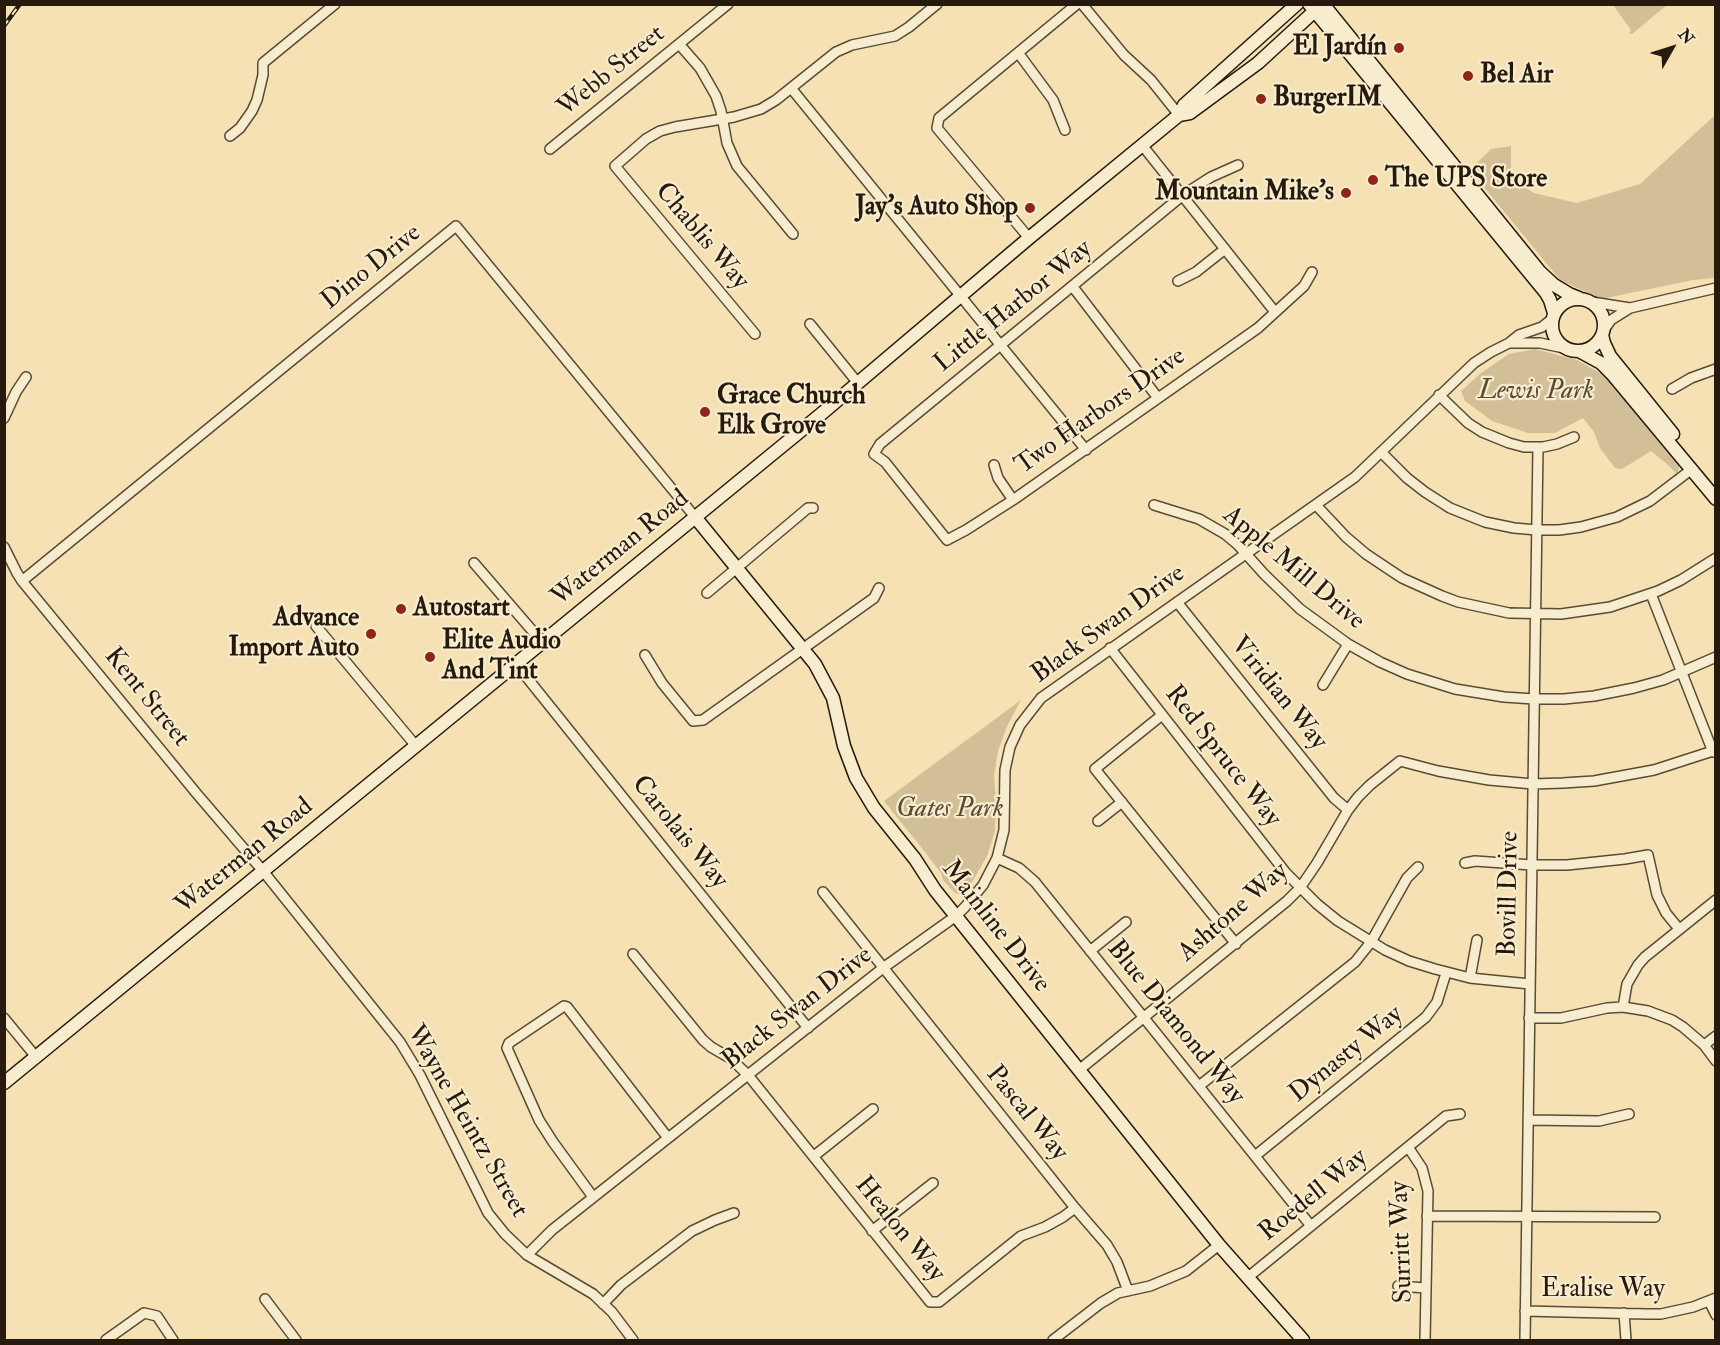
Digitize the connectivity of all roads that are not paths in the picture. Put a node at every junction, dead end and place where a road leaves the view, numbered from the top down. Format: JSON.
{"nodes":[{"id":1,"x":335,"y":4,"type":"edge"},
{"id":2,"x":938,"y":4,"type":"edge"},
{"id":3,"x":1077,"y":4,"type":"edge"},
{"id":4,"x":1082,"y":4,"type":"edge"},
{"id":5,"x":1297,"y":4,"type":"edge"},
{"id":6,"x":725,"y":5,"type":"edge"},
{"id":7,"x":1317,"y":6,"type":"edge"},
{"id":8,"x":680,"y":44,"type":"junction"},
{"id":9,"x":1019,"y":54,"type":"junction"},
{"id":10,"x":791,"y":88,"type":"junction"},
{"id":11,"x":1179,"y":115,"type":"junction"},
{"id":12,"x":722,"y":119,"type":"junction"},
{"id":13,"x":1065,"y":129,"type":"dead end"},
{"id":14,"x":230,"y":136,"type":"dead end"},
{"id":15,"x":1142,"y":145,"type":"junction"},
{"id":16,"x":550,"y":149,"type":"dead end"},
{"id":17,"x":1238,"y":165,"type":"dead end"},
{"id":18,"x":1183,"y":195,"type":"junction"},
{"id":19,"x":793,"y":234,"type":"dead end"},
{"id":20,"x":1029,"y":238,"type":"junction"},
{"id":21,"x":1225,"y":249,"type":"junction"},
{"id":22,"x":1312,"y":272,"type":"dead end"},
{"id":23,"x":1178,"y":281,"type":"dead end"},
{"id":24,"x":1073,"y":287,"type":"junction"},
{"id":25,"x":1716,"y":288,"type":"edge"},
{"id":26,"x":962,"y":296,"type":"junction"},
{"id":27,"x":1579,"y":298,"type":"junction"},
{"id":28,"x":1592,"y":302,"type":"junction"},
{"id":29,"x":1630,"y":308,"type":"junction"},
{"id":30,"x":1275,"y":312,"type":"junction"},
{"id":31,"x":1553,"y":316,"type":"junction"},
{"id":32,"x":810,"y":324,"type":"dead end"},
{"id":33,"x":1603,"y":332,"type":"junction"},
{"id":34,"x":755,"y":334,"type":"dead end"},
{"id":35,"x":1509,"y":343,"type":"junction"},
{"id":36,"x":1000,"y":344,"type":"junction"},
{"id":37,"x":1564,"y":348,"type":"junction"},
{"id":38,"x":1579,"y":351,"type":"junction"},
{"id":39,"x":1716,"y":369,"type":"edge"},
{"id":40,"x":26,"y":377,"type":"dead end"},
{"id":41,"x":857,"y":382,"type":"junction"},
{"id":42,"x":1672,"y":389,"type":"dead end"},
{"id":43,"x":1439,"y":395,"type":"junction"},
{"id":44,"x":1158,"y":398,"type":"junction"},
{"id":45,"x":4,"y":418,"type":"edge"},
{"id":46,"x":1574,"y":437,"type":"dead end"},
{"id":47,"x":1538,"y":447,"type":"junction"},
{"id":48,"x":1086,"y":450,"type":"junction"},
{"id":49,"x":1381,"y":452,"type":"junction"},
{"id":50,"x":994,"y":465,"type":"dead end"},
{"id":51,"x":1692,"y":469,"type":"junction"},
{"id":52,"x":1716,"y":486,"type":"edge"},
{"id":53,"x":1716,"y":499,"type":"edge"},
{"id":54,"x":1013,"y":500,"type":"junction"},
{"id":55,"x":1154,"y":505,"type":"dead end"},
{"id":56,"x":1316,"y":505,"type":"junction"},
{"id":57,"x":813,"y":508,"type":"dead end"},
{"id":58,"x":695,"y":517,"type":"junction"},
{"id":59,"x":1537,"y":530,"type":"junction"},
{"id":60,"x":947,"y":540,"type":"joint"},
{"id":61,"x":4,"y":547,"type":"edge"},
{"id":62,"x":1247,"y":554,"type":"junction"},
{"id":63,"x":1716,"y":558,"type":"edge"},
{"id":64,"x":474,"y":563,"type":"dead end"},
{"id":65,"x":736,"y":567,"type":"junction"},
{"id":66,"x":22,"y":581,"type":"junction"},
{"id":67,"x":879,"y":588,"type":"dead end"},
{"id":68,"x":707,"y":593,"type":"dead end"},
{"id":69,"x":1651,"y":594,"type":"junction"},
{"id":70,"x":1177,"y":602,"type":"junction"},
{"id":71,"x":1535,"y":615,"type":"junction"},
{"id":72,"x":316,"y":626,"type":"dead end"},
{"id":73,"x":542,"y":642,"type":"junction"},
{"id":74,"x":1348,"y":644,"type":"junction"},
{"id":75,"x":1110,"y":648,"type":"junction"},
{"id":76,"x":804,"y":649,"type":"junction"},
{"id":77,"x":645,"y":655,"type":"dead end"},
{"id":78,"x":1716,"y":657,"type":"edge"},
{"id":79,"x":516,"y":664,"type":"junction"},
{"id":80,"x":1682,"y":673,"type":"junction"},
{"id":81,"x":1323,"y":685,"type":"dead end"},
{"id":82,"x":1534,"y":699,"type":"junction"},
{"id":83,"x":1162,"y":715,"type":"junction"},
{"id":84,"x":416,"y":746,"type":"junction"},
{"id":85,"x":1714,"y":751,"type":"edge"},
{"id":86,"x":1533,"y":784,"type":"junction"},
{"id":87,"x":1122,"y":802,"type":"junction"},
{"id":88,"x":1348,"y":810,"type":"junction"},
{"id":89,"x":1098,"y":821,"type":"dead end"},
{"id":90,"x":997,"y":858,"type":"junction"},
{"id":91,"x":1465,"y":863,"type":"dead end"},
{"id":92,"x":1532,"y":866,"type":"junction"},
{"id":93,"x":1418,"y":867,"type":"dead end"},
{"id":94,"x":263,"y":871,"type":"junction"},
{"id":95,"x":1299,"y":888,"type":"junction"},
{"id":96,"x":823,"y":892,"type":"dead end"},
{"id":97,"x":1716,"y":900,"type":"edge"},
{"id":98,"x":956,"y":916,"type":"junction"},
{"id":99,"x":1126,"y":922,"type":"dead end"},
{"id":100,"x":1679,"y":929,"type":"junction"},
{"id":101,"x":1477,"y":940,"type":"dead end"},
{"id":102,"x":1371,"y":942,"type":"junction"},
{"id":103,"x":1236,"y":944,"type":"junction"},
{"id":104,"x":1090,"y":951,"type":"junction"},
{"id":105,"x":633,"y":954,"type":"dead end"},
{"id":106,"x":883,"y":968,"type":"junction"},
{"id":107,"x":1446,"y":973,"type":"junction"},
{"id":108,"x":1470,"y":978,"type":"junction"},
{"id":109,"x":1530,"y":984,"type":"junction"},
{"id":110,"x":1623,"y":1007,"type":"junction"},
{"id":111,"x":1144,"y":1017,"type":"junction"},
{"id":112,"x":4,"y":1018,"type":"edge"},
{"id":113,"x":1530,"y":1018,"type":"junction"},
{"id":114,"x":808,"y":1028,"type":"junction"},
{"id":115,"x":1716,"y":1036,"type":"edge"},
{"id":116,"x":1704,"y":1045,"type":"junction"},
{"id":117,"x":36,"y":1057,"type":"junction"},
{"id":118,"x":1716,"y":1061,"type":"edge"},
{"id":119,"x":1079,"y":1070,"type":"junction"},
{"id":120,"x":748,"y":1075,"type":"junction"},
{"id":121,"x":4,"y":1083,"type":"edge"},
{"id":122,"x":1199,"y":1086,"type":"junction"},
{"id":123,"x":873,"y":1108,"type":"dead end"},
{"id":124,"x":1460,"y":1114,"type":"dead end"},
{"id":125,"x":1629,"y":1114,"type":"dead end"},
{"id":126,"x":1528,"y":1120,"type":"junction"},
{"id":127,"x":668,"y":1138,"type":"junction"},
{"id":128,"x":1408,"y":1146,"type":"junction"},
{"id":129,"x":814,"y":1156,"type":"junction"},
{"id":130,"x":1255,"y":1156,"type":"junction"},
{"id":131,"x":933,"y":1183,"type":"dead end"},
{"id":132,"x":593,"y":1197,"type":"junction"},
{"id":133,"x":1074,"y":1208,"type":"junction"},
{"id":134,"x":734,"y":1213,"type":"dead end"},
{"id":135,"x":1427,"y":1216,"type":"junction"},
{"id":136,"x":1527,"y":1216,"type":"junction"},
{"id":137,"x":1655,"y":1217,"type":"dead end"},
{"id":138,"x":1311,"y":1226,"type":"junction"},
{"id":139,"x":872,"y":1231,"type":"junction"},
{"id":140,"x":1219,"y":1245,"type":"junction"},
{"id":141,"x":527,"y":1255,"type":"junction"},
{"id":142,"x":1247,"y":1278,"type":"junction"},
{"id":143,"x":1398,"y":1286,"type":"dead end"},
{"id":144,"x":1426,"y":1288,"type":"junction"},
{"id":145,"x":1128,"y":1291,"type":"junction"},
{"id":146,"x":265,"y":1299,"type":"dead end"},
{"id":147,"x":1712,"y":1299,"type":"edge"},
{"id":148,"x":603,"y":1304,"type":"junction"},
{"id":149,"x":1525,"y":1311,"type":"junction"},
{"id":150,"x":1624,"y":1314,"type":"junction"},
{"id":151,"x":1716,"y":1315,"type":"edge"},
{"id":152,"x":1065,"y":1331,"type":"junction"},
{"id":153,"x":106,"y":1341,"type":"edge"},
{"id":154,"x":173,"y":1341,"type":"edge"},
{"id":155,"x":296,"y":1341,"type":"edge"},
{"id":156,"x":633,"y":1341,"type":"edge"},
{"id":157,"x":1053,"y":1341,"type":"edge"},
{"id":158,"x":1072,"y":1341,"type":"edge"},
{"id":159,"x":1303,"y":1341,"type":"edge"},
{"id":160,"x":1425,"y":1341,"type":"edge"},
{"id":161,"x":1525,"y":1341,"type":"edge"},
{"id":162,"x":1626,"y":1341,"type":"edge"}],
"edges":[{"from":1,"to":14,"type":"street"},
{"from":2,"to":10,"type":"street"},
{"from":3,"to":9,"type":"street"},
{"from":4,"to":11,"type":"street"},
{"from":5,"to":11,"type":"main road","name":"Waterman Road"},
{"from":6,"to":8,"type":"street","name":"Webb Street"},
{"from":7,"to":11,"type":"main road","name":"Waterman Road"},
{"from":7,"to":27,"type":"main road"},
{"from":7,"to":31,"type":"main road"},
{"from":8,"to":12,"type":"street"},
{"from":8,"to":16,"type":"street","name":"Webb Street"},
{"from":9,"to":13,"type":"street"},
{"from":9,"to":20,"type":"street"},
{"from":10,"to":12,"type":"street"},
{"from":10,"to":26,"type":"street"},
{"from":11,"to":15,"type":"main road","name":"Waterman Road"},
{"from":12,"to":19,"type":"street"},
{"from":12,"to":34,"type":"street","name":"Chablis Way"},
{"from":15,"to":18,"type":"street"},
{"from":15,"to":20,"type":"main road","name":"Waterman Road"},
{"from":17,"to":18,"type":"street","name":"Little Harbor Way"},
{"from":18,"to":21,"type":"street"},
{"from":18,"to":24,"type":"street","name":"Little Harbor Way"},
{"from":20,"to":26,"type":"main road","name":"Waterman Road"},
{"from":21,"to":23,"type":"street"},
{"from":21,"to":30,"type":"street"},
{"from":22,"to":30,"type":"street","name":"Two Harbors Drive"},
{"from":24,"to":36,"type":"street","name":"Little Harbor Way"},
{"from":24,"to":44,"type":"street"},
{"from":25,"to":29,"type":"street"},
{"from":26,"to":36,"type":"street"},
{"from":26,"to":41,"type":"main road","name":"Waterman Road"},
{"from":27,"to":28,"type":"main road"},
{"from":27,"to":31,"type":"main road"},
{"from":28,"to":29,"type":"street"},
{"from":28,"to":33,"type":"main road"},
{"from":29,"to":33,"type":"street"},
{"from":30,"to":44,"type":"street","name":"Two Harbors Drive"},
{"from":31,"to":35,"type":"street","name":"Black Swan Drive"},
{"from":31,"to":37,"type":"main road"},
{"from":32,"to":41,"type":"street"},
{"from":33,"to":38,"type":"main road"},
{"from":33,"to":52,"type":"main road"},
{"from":35,"to":37,"type":"street","name":"Black Swan Drive"},
{"from":35,"to":43,"type":"street","name":"Black Swan Drive"},
{"from":36,"to":48,"type":"street"},
{"from":36,"to":60,"type":"street","name":"Little Harbor Way"},
{"from":37,"to":38,"type":"main road"},
{"from":38,"to":51,"type":"main road"},
{"from":39,"to":42,"type":"street"},
{"from":40,"to":45,"type":"street"},
{"from":41,"to":58,"type":"main road","name":"Waterman Road"},
{"from":43,"to":47,"type":"street"},
{"from":43,"to":49,"type":"street","name":"Black Swan Drive"},
{"from":44,"to":48,"type":"street","name":"Two Harbors Drive"},
{"from":46,"to":47,"type":"street"},
{"from":47,"to":59,"type":"street","name":"Bovill Drive"},
{"from":48,"to":54,"type":"street","name":"Two Harbors Drive"},
{"from":49,"to":56,"type":"street","name":"Black Swan Drive"},
{"from":49,"to":59,"type":"street"},
{"from":50,"to":54,"type":"street"},
{"from":51,"to":53,"type":"main road"},
{"from":51,"to":59,"type":"street"},
{"from":54,"to":60,"type":"street","name":"Two Harbors Drive"},
{"from":55,"to":62,"type":"street","name":"Apple Mill Drive"},
{"from":56,"to":62,"type":"street","name":"Black Swan Drive"},
{"from":56,"to":71,"type":"street"},
{"from":57,"to":65,"type":"street"},
{"from":58,"to":65,"type":"main road","name":"Mainline Drive"},
{"from":58,"to":66,"type":"street","name":"Dino Drive"},
{"from":58,"to":73,"type":"main road","name":"Waterman Road"},
{"from":59,"to":71,"type":"street","name":"Bovill Drive"},
{"from":61,"to":66,"type":"street","name":"Kent Street"},
{"from":62,"to":70,"type":"street","name":"Black Swan Drive"},
{"from":62,"to":74,"type":"street","name":"Apple Mill Drive"},
{"from":63,"to":69,"type":"street"},
{"from":64,"to":73,"type":"street"},
{"from":65,"to":68,"type":"street"},
{"from":65,"to":76,"type":"main road","name":"Mainline Drive"},
{"from":66,"to":94,"type":"street","name":"Kent Street"},
{"from":67,"to":76,"type":"street"},
{"from":69,"to":71,"type":"street"},
{"from":69,"to":80,"type":"street"},
{"from":70,"to":75,"type":"street","name":"Black Swan Drive"},
{"from":70,"to":88,"type":"street","name":"Viridian Way"},
{"from":71,"to":82,"type":"street","name":"Bovill Drive"},
{"from":72,"to":84,"type":"street"},
{"from":73,"to":79,"type":"main road","name":"Waterman Road"},
{"from":74,"to":81,"type":"street"},
{"from":74,"to":82,"type":"street","name":"Apple Mill Drive"},
{"from":75,"to":83,"type":"street","name":"Red Spruce Way"},
{"from":75,"to":90,"type":"street","name":"Black Swan Drive"},
{"from":76,"to":77,"type":"street"},
{"from":76,"to":98,"type":"main road","name":"Mainline Drive"},
{"from":78,"to":80,"type":"street","name":"Apple Mill Drive"},
{"from":79,"to":84,"type":"main road","name":"Waterman Road"},
{"from":79,"to":114,"type":"street","name":"Carolais Way"},
{"from":80,"to":82,"type":"street","name":"Apple Mill Drive"},
{"from":80,"to":85,"type":"street"},
{"from":82,"to":86,"type":"street","name":"Bovill Drive"},
{"from":83,"to":87,"type":"street"},
{"from":83,"to":95,"type":"street","name":"Red Spruce Way"},
{"from":84,"to":94,"type":"main road","name":"Waterman Road"},
{"from":85,"to":86,"type":"street"},
{"from":86,"to":88,"type":"street","name":"Ashtone Way"},
{"from":86,"to":92,"type":"street","name":"Bovill Drive"},
{"from":87,"to":89,"type":"street"},
{"from":87,"to":103,"type":"street"},
{"from":88,"to":95,"type":"street","name":"Ashtone Way"},
{"from":90,"to":98,"type":"street","name":"Black Swan Drive"},
{"from":90,"to":104,"type":"street","name":"Blue Diamond Way"},
{"from":91,"to":92,"type":"street"},
{"from":92,"to":100,"type":"street"},
{"from":92,"to":109,"type":"street","name":"Bovill Drive"},
{"from":93,"to":102,"type":"street"},
{"from":94,"to":117,"type":"main road","name":"Waterman Road"},
{"from":94,"to":141,"type":"street","name":"Wayne Heintz Street"},
{"from":95,"to":102,"type":"street","name":"Red Spruce Way"},
{"from":95,"to":103,"type":"street","name":"Ashtone Way"},
{"from":96,"to":106,"type":"street","name":"Pascal Way"},
{"from":97,"to":100,"type":"street"},
{"from":98,"to":106,"type":"street","name":"Black Swan Drive"},
{"from":98,"to":119,"type":"main road","name":"Mainline Drive"},
{"from":99,"to":104,"type":"street"},
{"from":100,"to":110,"type":"street"},
{"from":101,"to":108,"type":"street"},
{"from":102,"to":107,"type":"street","name":"Red Spruce Way"},
{"from":102,"to":122,"type":"street"},
{"from":103,"to":111,"type":"street","name":"Ashtone Way"},
{"from":104,"to":111,"type":"street","name":"Blue Diamond Way"},
{"from":105,"to":120,"type":"street","name":"Healon Way"},
{"from":106,"to":114,"type":"street","name":"Black Swan Drive"},
{"from":106,"to":133,"type":"street","name":"Pascal Way"},
{"from":107,"to":108,"type":"street","name":"Red Spruce Way"},
{"from":107,"to":130,"type":"street","name":"Dynasty Way"},
{"from":108,"to":109,"type":"street","name":"Red Spruce Way"},
{"from":109,"to":113,"type":"street","name":"Bovill Drive"},
{"from":110,"to":113,"type":"street"},
{"from":110,"to":116,"type":"street"},
{"from":111,"to":119,"type":"street","name":"Ashtone Way"},
{"from":111,"to":122,"type":"street","name":"Blue Diamond Way"},
{"from":112,"to":117,"type":"street"},
{"from":113,"to":126,"type":"street","name":"Bovill Drive"},
{"from":114,"to":120,"type":"street","name":"Black Swan Drive"},
{"from":115,"to":116,"type":"street"},
{"from":116,"to":118,"type":"street"},
{"from":117,"to":121,"type":"main road","name":"Waterman Road"},
{"from":119,"to":140,"type":"main road","name":"Mainline Drive"},
{"from":120,"to":127,"type":"street","name":"Black Swan Drive"},
{"from":120,"to":129,"type":"street","name":"Healon Way"},
{"from":122,"to":130,"type":"street","name":"Blue Diamond Way"},
{"from":123,"to":129,"type":"street"},
{"from":124,"to":128,"type":"street","name":"Roedell Way"},
{"from":125,"to":126,"type":"street"},
{"from":126,"to":136,"type":"street","name":"Bovill Drive"},
{"from":127,"to":132,"type":"street","name":"Black Swan Drive"},
{"from":127,"to":132,"type":"street"},
{"from":128,"to":135,"type":"street","name":"Surritt Way"},
{"from":128,"to":138,"type":"street","name":"Roedell Way"},
{"from":129,"to":139,"type":"street","name":"Healon Way"},
{"from":130,"to":138,"type":"street","name":"Blue Diamond Way"},
{"from":131,"to":139,"type":"street"},
{"from":132,"to":141,"type":"street","name":"Black Swan Drive"},
{"from":133,"to":139,"type":"street","name":"Healon Way"},
{"from":133,"to":145,"type":"street","name":"Pascal Way"},
{"from":134,"to":148,"type":"street"},
{"from":135,"to":136,"type":"street"},
{"from":135,"to":144,"type":"street","name":"Surritt Way"},
{"from":136,"to":137,"type":"street"},
{"from":136,"to":149,"type":"street","name":"Bovill Drive"},
{"from":138,"to":142,"type":"street","name":"Roedell Way"},
{"from":140,"to":142,"type":"main road","name":"Mainline Drive"},
{"from":140,"to":145,"type":"street"},
{"from":141,"to":148,"type":"street","name":"Wayne Heintz Street"},
{"from":142,"to":159,"type":"main road","name":"Mainline Drive"},
{"from":143,"to":144,"type":"street"},
{"from":144,"to":160,"type":"street","name":"Surritt Way"},
{"from":145,"to":152,"type":"street"},
{"from":146,"to":155,"type":"street"},
{"from":147,"to":150,"type":"street","name":"Eralise Way"},
{"from":147,"to":151,"type":"street"},
{"from":148,"to":156,"type":"street","name":"Wayne Heintz Street"},
{"from":149,"to":150,"type":"street","name":"Eralise Way"},
{"from":149,"to":161,"type":"street","name":"Bovill Drive"},
{"from":150,"to":162,"type":"street"},
{"from":152,"to":157,"type":"street"},
{"from":152,"to":158,"type":"street"},
{"from":153,"to":154,"type":"street"}]}
